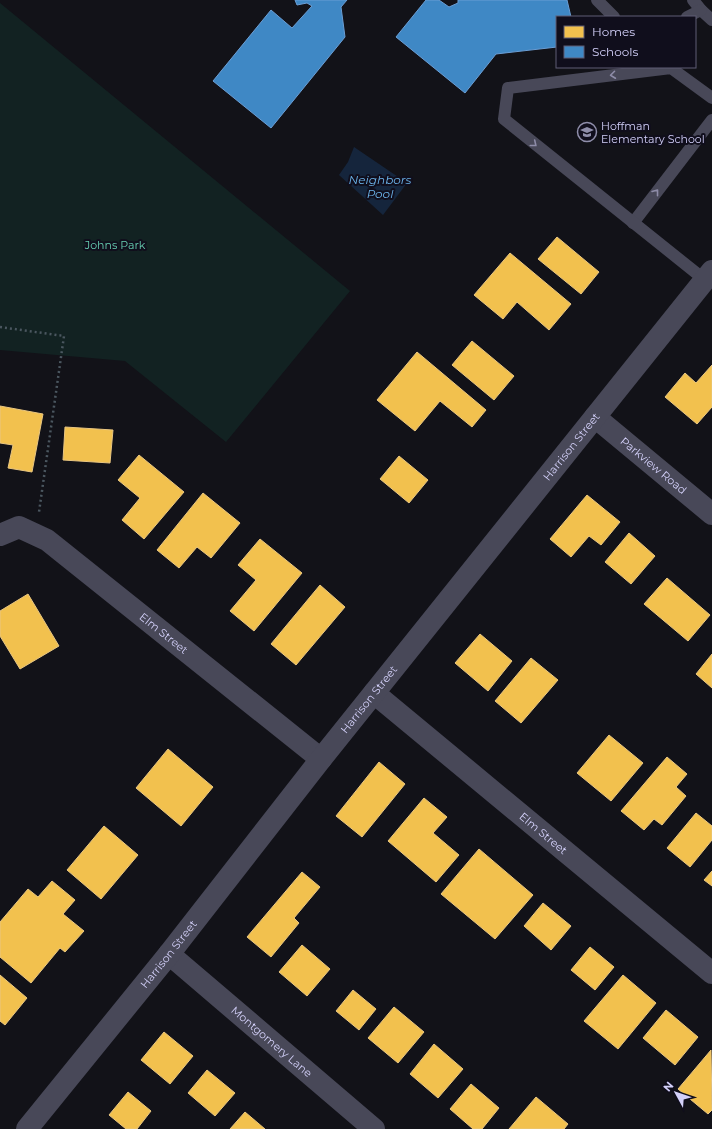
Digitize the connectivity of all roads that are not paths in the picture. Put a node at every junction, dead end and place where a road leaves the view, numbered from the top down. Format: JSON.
{"nodes":[{"id":1,"x":597,"y":0,"type":"edge"},
{"id":2,"x":697,"y":5,"type":"edge"},
{"id":3,"x":613,"y":16,"type":"edge"},
{"id":4,"x":688,"y":16,"type":"edge"},
{"id":5,"x":712,"y":20,"type":"edge"},
{"id":6,"x":712,"y":98,"type":"edge"},
{"id":7,"x":712,"y":120,"type":"edge"},
{"id":8,"x":632,"y":223,"type":"junction"},
{"id":9,"x":708,"y":275,"type":"edge"},
{"id":10,"x":595,"y":417,"type":"junction"},
{"id":11,"x":712,"y":514,"type":"edge"},
{"id":12,"x":0,"y":535,"type":"edge"},
{"id":13,"x":374,"y":693,"type":"junction"},
{"id":14,"x":322,"y":759,"type":"junction"},
{"id":15,"x":169,"y":954,"type":"junction"},
{"id":16,"x":712,"y":973,"type":"edge"},
{"id":17,"x":27,"y":1129,"type":"edge"},
{"id":18,"x":374,"y":1129,"type":"edge"}],
"edges":[{"from":1,"to":3,"type":"lane"},
{"from":2,"to":4,"type":"lane"},
{"from":2,"to":5,"type":"lane"},
{"from":6,"to":8,"type":"lane","one_way":true},
{"from":8,"to":7,"type":"lane","one_way":true},
{"from":8,"to":9,"type":"lane"},
{"from":9,"to":10,"type":"street","name":"Harrison Street"},
{"from":10,"to":11,"type":"street","name":"Parkview Road"},
{"from":10,"to":13,"type":"street","name":"Harrison Street"},
{"from":12,"to":14,"type":"street","name":"Elm Street"},
{"from":13,"to":14,"type":"street","name":"Harrison Street"},
{"from":13,"to":16,"type":"street","name":"Elm Street"},
{"from":14,"to":15,"type":"street","name":"Harrison Street"},
{"from":15,"to":17,"type":"street","name":"Harrison Street"},
{"from":15,"to":18,"type":"street","name":"Montgomery Lane"}]}
